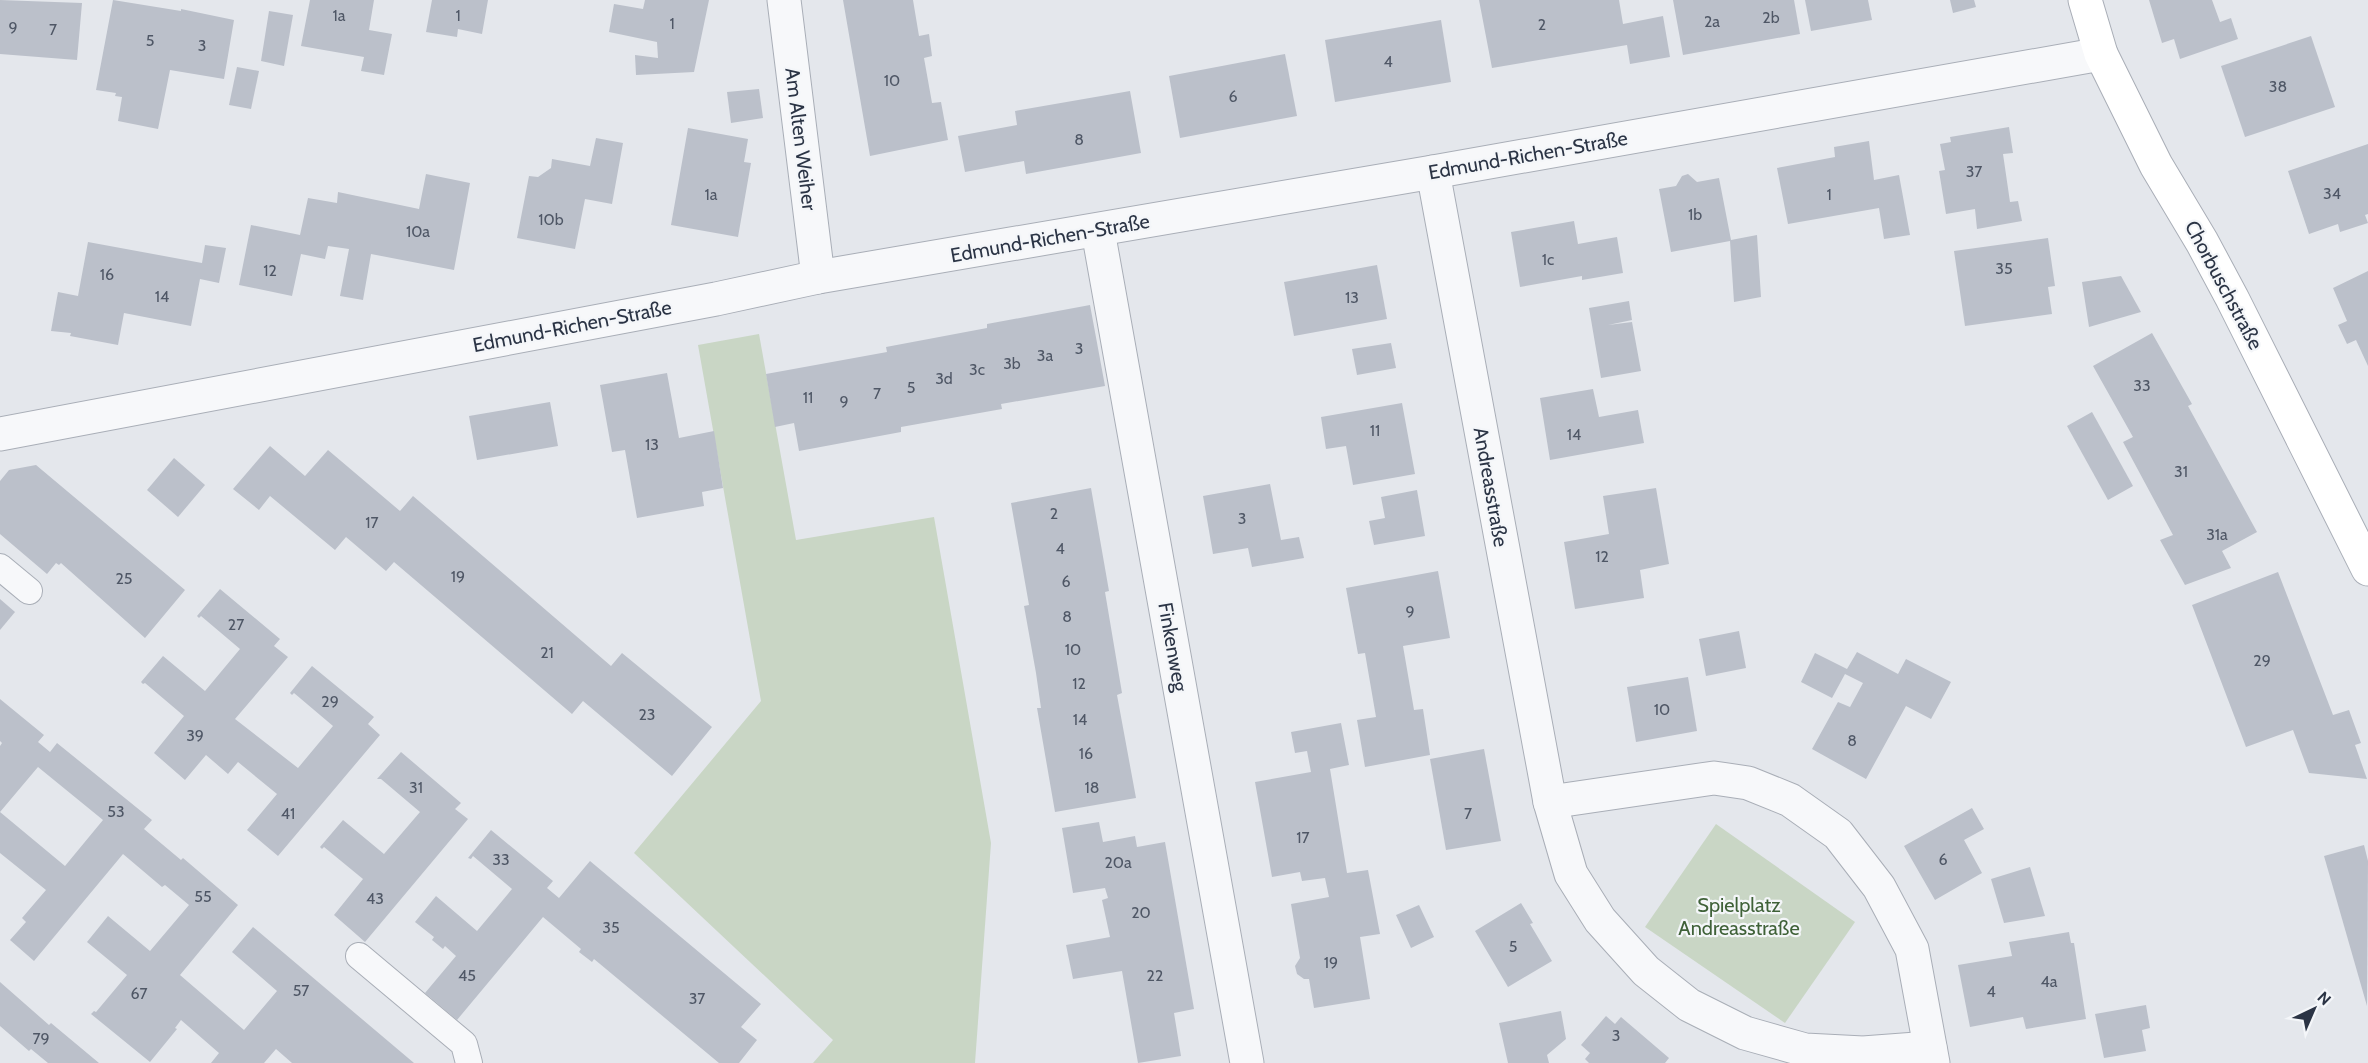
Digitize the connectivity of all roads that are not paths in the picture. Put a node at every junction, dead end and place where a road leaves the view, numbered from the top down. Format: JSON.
{"nodes":[{"id":1,"x":784,"y":0,"type":"edge"},
{"id":2,"x":2085,"y":0,"type":"edge"},
{"id":3,"x":2101,"y":54,"type":"junction"},
{"id":4,"x":1433,"y":172,"type":"junction"},
{"id":5,"x":1098,"y":231,"type":"junction"},
{"id":6,"x":819,"y":277,"type":"junction"},
{"id":7,"x":0,"y":434,"type":"edge"},
{"id":8,"x":0,"y":567,"type":"edge"},
{"id":9,"x":2368,"y":569,"type":"edge"},
{"id":10,"x":29,"y":591,"type":"dead end"},
{"id":11,"x":1550,"y":802,"type":"junction"},
{"id":12,"x":359,"y":956,"type":"dead end"},
{"id":13,"x":1932,"y":1056,"type":"edge"},
{"id":14,"x":469,"y":1063,"type":"edge"},
{"id":15,"x":1247,"y":1063,"type":"edge"}],
"edges":[{"from":1,"to":6,"type":"street","name":"Am Alten Weiher"},
{"from":2,"to":3,"type":"main road","name":"Chorbuschstraße"},
{"from":3,"to":4,"type":"street","name":"Edmund-Richen-Straße"},
{"from":3,"to":9,"type":"main road","name":"Chorbuschstraße"},
{"from":4,"to":5,"type":"street","name":"Edmund-Richen-Straße"},
{"from":4,"to":11,"type":"street","name":"Andreasstraße"},
{"from":5,"to":6,"type":"street","name":"Edmund-Richen-Straße"},
{"from":5,"to":15,"type":"street","name":"Finkenweg"},
{"from":6,"to":7,"type":"street","name":"Edmund-Richen-Straße"},
{"from":8,"to":10,"type":"lane"},
{"from":11,"to":13,"type":"street","name":"Andreasstraße"},
{"from":11,"to":13,"type":"street","name":"Andreasstraße"},
{"from":12,"to":14,"type":"lane"}]}
